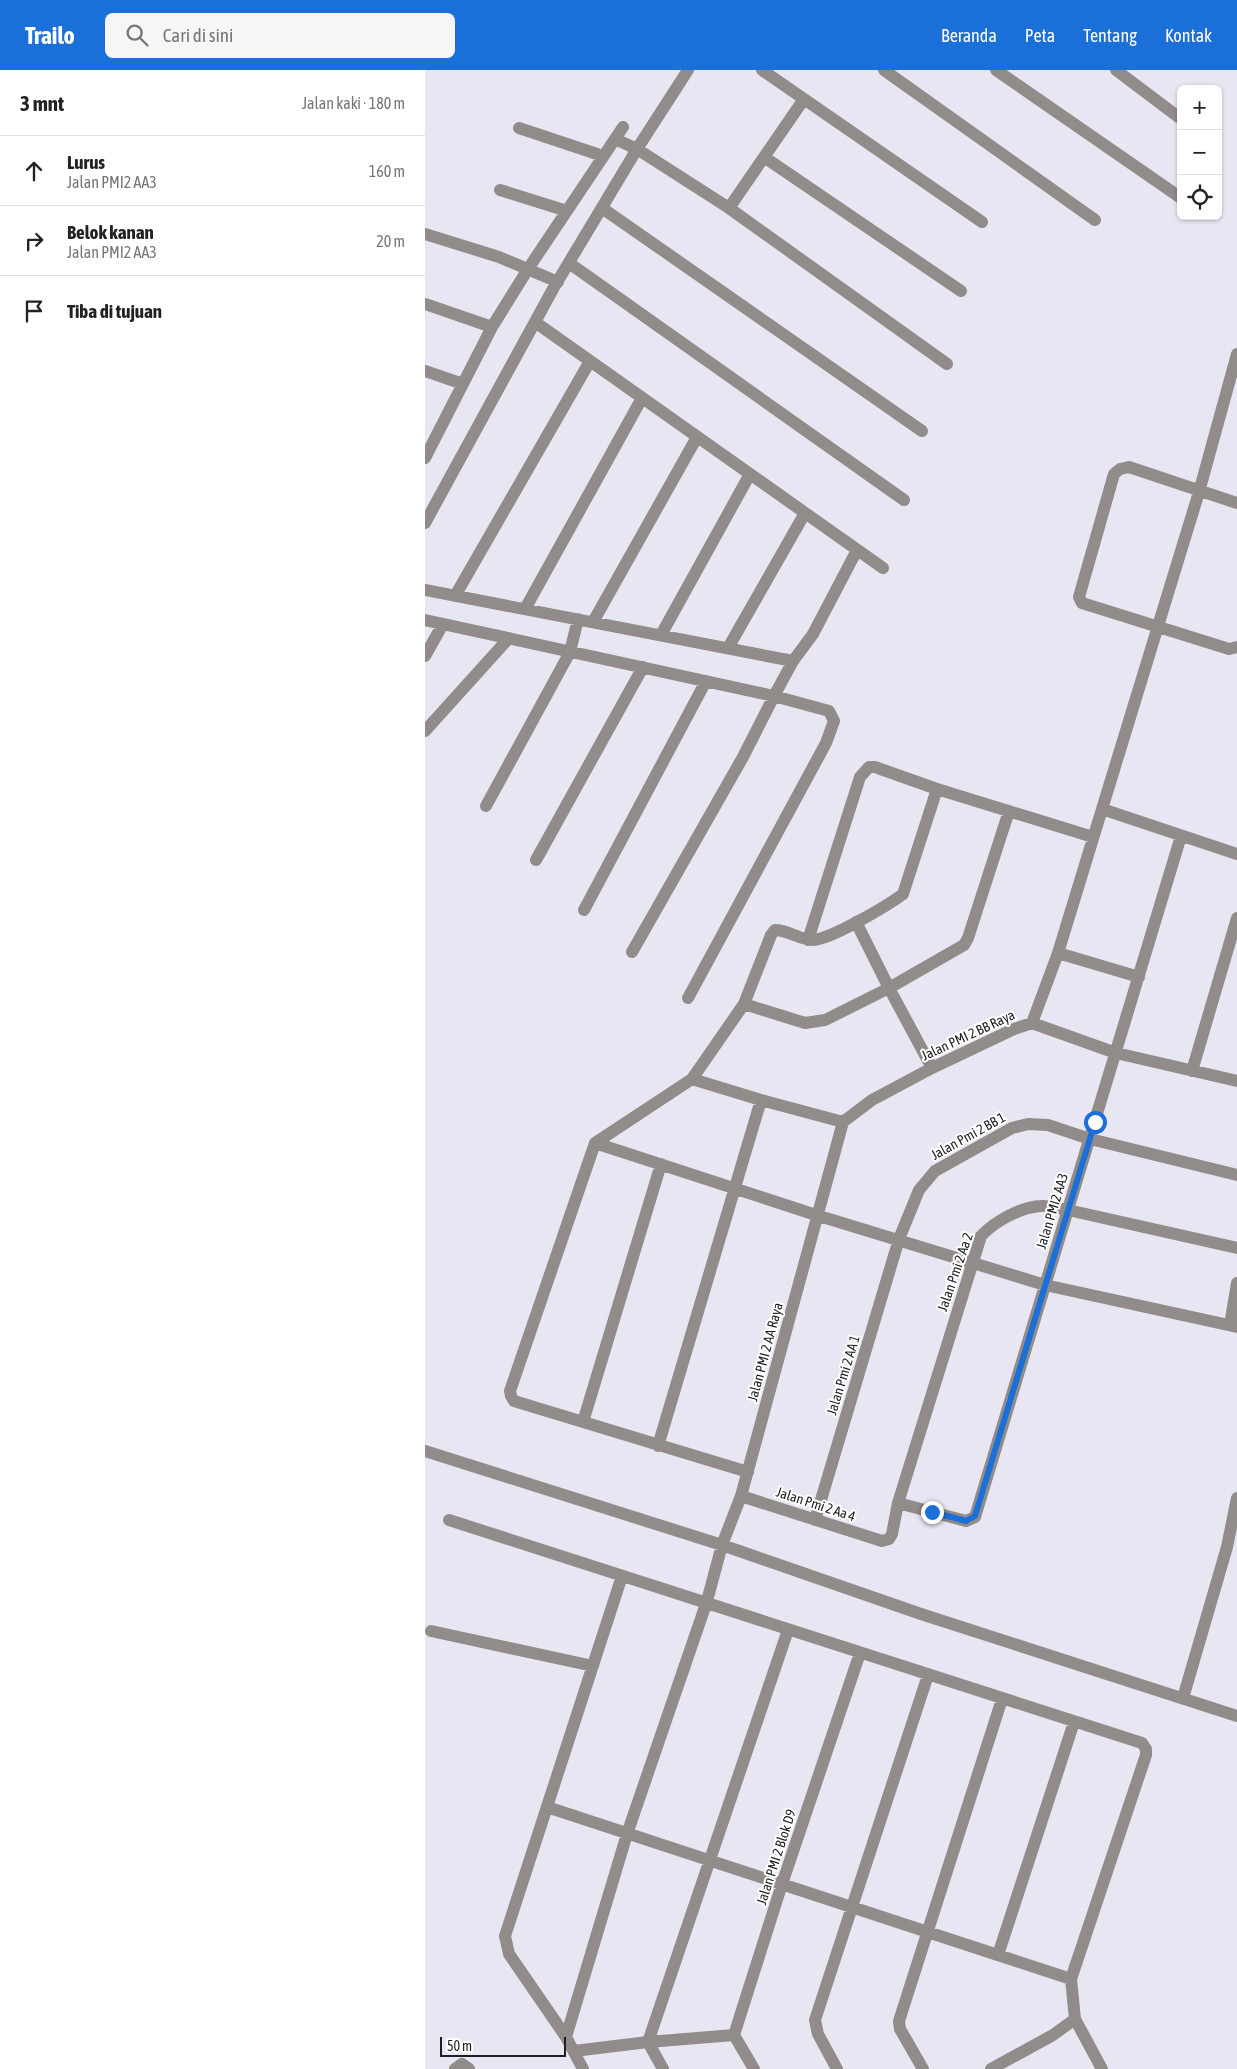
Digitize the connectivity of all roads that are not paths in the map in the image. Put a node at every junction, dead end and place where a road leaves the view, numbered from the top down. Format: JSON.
{"nodes":[{"id":1,"x":688,"y":70,"type":"edge"},
{"id":2,"x":763,"y":70,"type":"edge"},
{"id":3,"x":884,"y":70,"type":"edge"},
{"id":4,"x":996,"y":70,"type":"edge"},
{"id":5,"x":1116,"y":70,"type":"edge"},
{"id":6,"x":804,"y":99,"type":"junction"},
{"id":7,"x":1177,"y":116,"type":"edge"},
{"id":8,"x":623,"y":127,"type":"dead end"},
{"id":9,"x":519,"y":128,"type":"dead end"},
{"id":10,"x":615,"y":139,"type":"junction"},
{"id":11,"x":637,"y":149,"type":"junction"},
{"id":12,"x":603,"y":156,"type":"junction"},
{"id":13,"x":764,"y":157,"type":"junction"},
{"id":14,"x":500,"y":190,"type":"dead end"},
{"id":15,"x":1177,"y":195,"type":"edge"},
{"id":16,"x":602,"y":208,"type":"junction"},
{"id":17,"x":729,"y":208,"type":"junction"},
{"id":18,"x":567,"y":211,"type":"junction"},
{"id":19,"x":1095,"y":220,"type":"dead end"},
{"id":20,"x":982,"y":222,"type":"dead end"},
{"id":21,"x":425,"y":234,"type":"edge"},
{"id":22,"x":569,"y":263,"type":"junction"},
{"id":23,"x":528,"y":269,"type":"junction"},
{"id":24,"x":558,"y":282,"type":"junction"},
{"id":25,"x":961,"y":291,"type":"dead end"},
{"id":26,"x":425,"y":304,"type":"edge"},
{"id":27,"x":535,"y":322,"type":"junction"},
{"id":28,"x":493,"y":327,"type":"junction"},
{"id":29,"x":1237,"y":354,"type":"edge"},
{"id":30,"x":590,"y":361,"type":"junction"},
{"id":31,"x":947,"y":364,"type":"dead end"},
{"id":32,"x":425,"y":371,"type":"edge"},
{"id":33,"x":463,"y":384,"type":"junction"},
{"id":34,"x":643,"y":398,"type":"junction"},
{"id":35,"x":922,"y":431,"type":"dead end"},
{"id":36,"x":697,"y":437,"type":"junction"},
{"id":37,"x":429,"y":444,"type":"edge"},
{"id":38,"x":425,"y":458,"type":"edge"},
{"id":39,"x":750,"y":474,"type":"junction"},
{"id":40,"x":1199,"y":492,"type":"junction"},
{"id":41,"x":904,"y":500,"type":"dead end"},
{"id":42,"x":1237,"y":503,"type":"edge"},
{"id":43,"x":805,"y":513,"type":"junction"},
{"id":44,"x":425,"y":523,"type":"edge"},
{"id":45,"x":857,"y":550,"type":"junction"},
{"id":46,"x":883,"y":568,"type":"dead end"},
{"id":47,"x":425,"y":590,"type":"edge"},
{"id":48,"x":455,"y":596,"type":"junction"},
{"id":49,"x":525,"y":609,"type":"junction"},
{"id":50,"x":578,"y":619,"type":"junction"},
{"id":51,"x":425,"y":620,"type":"edge"},
{"id":52,"x":593,"y":622,"type":"junction"},
{"id":53,"x":443,"y":624,"type":"junction"},
{"id":54,"x":1158,"y":626,"type":"junction"},
{"id":55,"x":661,"y":635,"type":"junction"},
{"id":56,"x":509,"y":638,"type":"junction"},
{"id":57,"x":1237,"y":647,"type":"edge"},
{"id":58,"x":728,"y":648,"type":"junction"},
{"id":59,"x":570,"y":652,"type":"junction"},
{"id":60,"x":425,"y":656,"type":"edge"},
{"id":61,"x":793,"y":662,"type":"junction"},
{"id":62,"x":643,"y":667,"type":"junction"},
{"id":63,"x":706,"y":681,"type":"junction"},
{"id":64,"x":773,"y":696,"type":"junction"},
{"id":65,"x":425,"y":731,"type":"edge"},
{"id":66,"x":937,"y":789,"type":"junction"},
{"id":67,"x":486,"y":806,"type":"dead end"},
{"id":68,"x":1102,"y":809,"type":"junction"},
{"id":69,"x":1009,"y":811,"type":"junction"},
{"id":70,"x":1181,"y":836,"type":"junction"},
{"id":71,"x":1093,"y":837,"type":"junction"},
{"id":72,"x":1237,"y":854,"type":"edge"},
{"id":73,"x":536,"y":860,"type":"dead end"},
{"id":74,"x":584,"y":910,"type":"dead end"},
{"id":75,"x":1237,"y":918,"type":"edge"},
{"id":76,"x":856,"y":922,"type":"junction"},
{"id":77,"x":808,"y":940,"type":"junction"},
{"id":78,"x":632,"y":952,"type":"dead end"},
{"id":79,"x":1058,"y":953,"type":"junction"},
{"id":80,"x":1139,"y":977,"type":"junction"},
{"id":81,"x":889,"y":988,"type":"junction"},
{"id":82,"x":688,"y":998,"type":"dead end"},
{"id":83,"x":744,"y":1004,"type":"junction"},
{"id":84,"x":1032,"y":1023,"type":"junction"},
{"id":85,"x":1116,"y":1053,"type":"junction"},
{"id":86,"x":932,"y":1068,"type":"junction"},
{"id":87,"x":1192,"y":1071,"type":"junction"},
{"id":88,"x":692,"y":1079,"type":"junction"},
{"id":89,"x":1237,"y":1081,"type":"edge"},
{"id":90,"x":761,"y":1100,"type":"junction"},
{"id":91,"x":843,"y":1122,"type":"junction"},
{"id":92,"x":1090,"y":1139,"type":"junction"},
{"id":93,"x":595,"y":1143,"type":"junction"},
{"id":94,"x":661,"y":1164,"type":"junction"},
{"id":95,"x":1237,"y":1174,"type":"edge"},
{"id":96,"x":735,"y":1187,"type":"junction"},
{"id":97,"x":1068,"y":1210,"type":"junction"},
{"id":98,"x":817,"y":1215,"type":"junction"},
{"id":99,"x":899,"y":1239,"type":"junction"},
{"id":100,"x":1237,"y":1248,"type":"edge"},
{"id":101,"x":972,"y":1262,"type":"junction"},
{"id":102,"x":1237,"y":1284,"type":"edge"},
{"id":103,"x":1045,"y":1286,"type":"junction"},
{"id":104,"x":1234,"y":1326,"type":"edge"},
{"id":105,"x":583,"y":1422,"type":"junction"},
{"id":106,"x":657,"y":1446,"type":"junction"},
{"id":107,"x":430,"y":1452,"type":"edge"},
{"id":108,"x":748,"y":1472,"type":"junction"},
{"id":109,"x":741,"y":1496,"type":"junction"},
{"id":110,"x":1237,"y":1498,"type":"edge"},
{"id":111,"x":898,"y":1503,"type":"junction"},
{"id":112,"x":449,"y":1520,"type":"dead end"},
{"id":113,"x":815,"y":1520,"type":"junction"},
{"id":114,"x":882,"y":1541,"type":"joint"},
{"id":115,"x":722,"y":1545,"type":"junction"},
{"id":116,"x":622,"y":1576,"type":"junction"},
{"id":117,"x":707,"y":1601,"type":"junction"},
{"id":118,"x":788,"y":1630,"type":"junction"},
{"id":119,"x":431,"y":1631,"type":"dead end"},
{"id":120,"x":860,"y":1653,"type":"junction"},
{"id":121,"x":593,"y":1666,"type":"junction"},
{"id":122,"x":928,"y":1675,"type":"junction"},
{"id":123,"x":1183,"y":1698,"type":"junction"},
{"id":124,"x":1002,"y":1699,"type":"junction"},
{"id":125,"x":1237,"y":1716,"type":"edge"},
{"id":126,"x":1074,"y":1722,"type":"junction"},
{"id":127,"x":547,"y":1807,"type":"junction"},
{"id":128,"x":627,"y":1834,"type":"junction"},
{"id":129,"x":709,"y":1860,"type":"junction"},
{"id":130,"x":782,"y":1884,"type":"junction"},
{"id":131,"x":853,"y":1907,"type":"junction"},
{"id":132,"x":928,"y":1932,"type":"junction"},
{"id":133,"x":998,"y":1955,"type":"junction"},
{"id":134,"x":1071,"y":1980,"type":"junction"},
{"id":135,"x":1075,"y":2019,"type":"junction"},
{"id":136,"x":735,"y":2035,"type":"junction"},
{"id":137,"x":565,"y":2037,"type":"junction"},
{"id":138,"x":648,"y":2042,"type":"junction"},
{"id":139,"x":574,"y":2050,"type":"junction"},
{"id":140,"x":1006,"y":2065,"type":"edge"},
{"id":141,"x":455,"y":2069,"type":"edge"},
{"id":142,"x":469,"y":2069,"type":"edge"},
{"id":143,"x":583,"y":2069,"type":"edge"},
{"id":144,"x":663,"y":2069,"type":"edge"},
{"id":145,"x":753,"y":2069,"type":"edge"},
{"id":146,"x":837,"y":2069,"type":"edge"},
{"id":147,"x":923,"y":2069,"type":"edge"},
{"id":148,"x":991,"y":2069,"type":"edge"},
{"id":149,"x":1103,"y":2069,"type":"edge"}],
"edges":[{"from":1,"to":11,"type":"street"},
{"from":2,"to":6,"type":"street"},
{"from":3,"to":19,"type":"street"},
{"from":4,"to":15,"type":"street"},
{"from":5,"to":7,"type":"street"},
{"from":6,"to":13,"type":"street"},
{"from":6,"to":20,"type":"street"},
{"from":8,"to":10,"type":"street"},
{"from":9,"to":12,"type":"street"},
{"from":10,"to":11,"type":"street"},
{"from":10,"to":12,"type":"street"},
{"from":11,"to":16,"type":"street"},
{"from":11,"to":17,"type":"street"},
{"from":12,"to":18,"type":"street"},
{"from":13,"to":17,"type":"street"},
{"from":13,"to":25,"type":"street"},
{"from":14,"to":18,"type":"street"},
{"from":16,"to":22,"type":"street"},
{"from":16,"to":35,"type":"street"},
{"from":17,"to":31,"type":"street"},
{"from":18,"to":23,"type":"street"},
{"from":21,"to":23,"type":"street"},
{"from":22,"to":24,"type":"street"},
{"from":22,"to":41,"type":"street"},
{"from":23,"to":24,"type":"street"},
{"from":23,"to":28,"type":"street"},
{"from":24,"to":27,"type":"street"},
{"from":26,"to":28,"type":"street"},
{"from":27,"to":30,"type":"street"},
{"from":27,"to":44,"type":"street"},
{"from":28,"to":33,"type":"street"},
{"from":29,"to":40,"type":"street"},
{"from":30,"to":34,"type":"street"},
{"from":30,"to":48,"type":"street"},
{"from":32,"to":33,"type":"street"},
{"from":33,"to":37,"type":"street"},
{"from":34,"to":36,"type":"street"},
{"from":34,"to":49,"type":"street"},
{"from":36,"to":39,"type":"street"},
{"from":36,"to":52,"type":"street"},
{"from":37,"to":38,"type":"street"},
{"from":39,"to":43,"type":"street"},
{"from":39,"to":55,"type":"street"},
{"from":40,"to":42,"type":"street"},
{"from":40,"to":54,"type":"street"},
{"from":40,"to":54,"type":"street"},
{"from":43,"to":45,"type":"street"},
{"from":43,"to":58,"type":"street"},
{"from":45,"to":46,"type":"street"},
{"from":45,"to":61,"type":"street"},
{"from":47,"to":48,"type":"street"},
{"from":48,"to":49,"type":"street"},
{"from":49,"to":50,"type":"street"},
{"from":50,"to":52,"type":"street"},
{"from":50,"to":59,"type":"street"},
{"from":51,"to":53,"type":"street"},
{"from":52,"to":55,"type":"street"},
{"from":53,"to":56,"type":"street"},
{"from":53,"to":60,"type":"street"},
{"from":54,"to":57,"type":"street"},
{"from":54,"to":68,"type":"street"},
{"from":55,"to":58,"type":"street"},
{"from":56,"to":59,"type":"street"},
{"from":56,"to":65,"type":"street"},
{"from":58,"to":61,"type":"street"},
{"from":59,"to":62,"type":"street"},
{"from":59,"to":67,"type":"street"},
{"from":61,"to":64,"type":"street"},
{"from":62,"to":63,"type":"street"},
{"from":62,"to":73,"type":"street"},
{"from":63,"to":64,"type":"street"},
{"from":63,"to":74,"type":"street"},
{"from":64,"to":78,"type":"street"},
{"from":64,"to":82,"type":"street"},
{"from":66,"to":69,"type":"street"},
{"from":66,"to":76,"type":"street"},
{"from":66,"to":77,"type":"street"},
{"from":68,"to":70,"type":"street"},
{"from":68,"to":71,"type":"street"},
{"from":69,"to":71,"type":"street"},
{"from":69,"to":81,"type":"street"},
{"from":70,"to":72,"type":"street"},
{"from":70,"to":80,"type":"street","name":"Jalan PMI2 AA3"},
{"from":71,"to":79,"type":"street"},
{"from":75,"to":87,"type":"street"},
{"from":76,"to":77,"type":"street"},
{"from":76,"to":81,"type":"street"},
{"from":77,"to":83,"type":"street"},
{"from":79,"to":80,"type":"street"},
{"from":79,"to":84,"type":"street"},
{"from":80,"to":85,"type":"street","name":"Jalan PMI2 AA3"},
{"from":81,"to":83,"type":"street"},
{"from":81,"to":86,"type":"street"},
{"from":83,"to":88,"type":"street"},
{"from":84,"to":85,"type":"street","name":"Jalan PMI 2 BB Raya"},
{"from":84,"to":86,"type":"street","name":"Jalan PMI 2 BB Raya"},
{"from":85,"to":87,"type":"street","name":"Jalan PMI 2 BB Raya"},
{"from":85,"to":92,"type":"street","name":"Jalan PMI2 AA3"},
{"from":86,"to":91,"type":"street","name":"Jalan PMI 2 BB Raya"},
{"from":87,"to":89,"type":"street","name":"Jalan PMI 2 BB Raya"},
{"from":88,"to":90,"type":"street"},
{"from":88,"to":93,"type":"street"},
{"from":90,"to":91,"type":"street"},
{"from":90,"to":96,"type":"street"},
{"from":91,"to":98,"type":"street"},
{"from":92,"to":95,"type":"street","name":"Jalan Pmi 2 BB 1"},
{"from":92,"to":97,"type":"street","name":"Jalan PMI2 AA3"},
{"from":92,"to":99,"type":"street","name":"Jalan Pmi 2 BB 1"},
{"from":93,"to":94,"type":"street"},
{"from":93,"to":105,"type":"street"},
{"from":94,"to":96,"type":"street"},
{"from":94,"to":105,"type":"street"},
{"from":96,"to":98,"type":"street"},
{"from":96,"to":106,"type":"street"},
{"from":97,"to":100,"type":"street","name":"Jalan Pmi 2 Aa 2"},
{"from":97,"to":101,"type":"street","name":"Jalan Pmi 2 Aa 2"},
{"from":97,"to":103,"type":"street","name":"Jalan PMI2 AA3"},
{"from":98,"to":99,"type":"street"},
{"from":98,"to":108,"type":"street","name":"Jalan PMI 2 AA Raya"},
{"from":99,"to":101,"type":"street"},
{"from":99,"to":113,"type":"street","name":"Jalan Pmi 2 AA 1"},
{"from":101,"to":103,"type":"street"},
{"from":101,"to":111,"type":"street","name":"Jalan Pmi 2 Aa 2"},
{"from":102,"to":104,"type":"street"},
{"from":103,"to":104,"type":"street"},
{"from":103,"to":111,"type":"street","name":"Jalan PMI2 AA3"},
{"from":105,"to":106,"type":"street"},
{"from":106,"to":108,"type":"street"},
{"from":107,"to":115,"type":"street"},
{"from":108,"to":109,"type":"street","name":"Jalan PMI 2 AA Raya"},
{"from":109,"to":113,"type":"street","name":"Jalan Pmi 2 Aa 4"},
{"from":109,"to":115,"type":"street","name":"Jalan PMI 2 AA Raya"},
{"from":110,"to":123,"type":"street"},
{"from":111,"to":114,"type":"street","name":"Jalan Pmi 2 Aa 2"},
{"from":112,"to":116,"type":"street"},
{"from":113,"to":114,"type":"street","name":"Jalan Pmi 2 Aa 4"},
{"from":115,"to":117,"type":"street","name":"Jalan PMI 2 AA Raya"},
{"from":115,"to":123,"type":"street"},
{"from":116,"to":117,"type":"street"},
{"from":116,"to":121,"type":"street"},
{"from":117,"to":118,"type":"street"},
{"from":117,"to":128,"type":"street","name":"Jalan PMI 2 AA Raya"},
{"from":118,"to":120,"type":"street"},
{"from":118,"to":129,"type":"street"},
{"from":119,"to":121,"type":"street"},
{"from":120,"to":122,"type":"street"},
{"from":120,"to":130,"type":"street","name":"Jalan PMI 2 Blok D9"},
{"from":121,"to":127,"type":"street"},
{"from":122,"to":124,"type":"street"},
{"from":122,"to":131,"type":"street"},
{"from":123,"to":125,"type":"street"},
{"from":124,"to":126,"type":"street"},
{"from":124,"to":132,"type":"street"},
{"from":126,"to":133,"type":"street"},
{"from":126,"to":134,"type":"street"},
{"from":127,"to":128,"type":"street"},
{"from":127,"to":137,"type":"street"},
{"from":128,"to":129,"type":"street"},
{"from":128,"to":137,"type":"street","name":"Jalan PMI 2 AA Raya"},
{"from":129,"to":130,"type":"street"},
{"from":129,"to":138,"type":"street"},
{"from":130,"to":131,"type":"street"},
{"from":130,"to":136,"type":"street","name":"Jalan PMI 2 Blok D9"},
{"from":131,"to":132,"type":"street"},
{"from":131,"to":146,"type":"street"},
{"from":132,"to":133,"type":"street"},
{"from":132,"to":147,"type":"street"},
{"from":133,"to":134,"type":"street"},
{"from":134,"to":135,"type":"street"},
{"from":135,"to":140,"type":"street"},
{"from":135,"to":149,"type":"street"},
{"from":136,"to":138,"type":"street"},
{"from":136,"to":145,"type":"street"},
{"from":137,"to":139,"type":"street"},
{"from":138,"to":139,"type":"street"},
{"from":138,"to":144,"type":"street"},
{"from":139,"to":143,"type":"street"},
{"from":140,"to":148,"type":"street"},
{"from":141,"to":142,"type":"street"}]}
